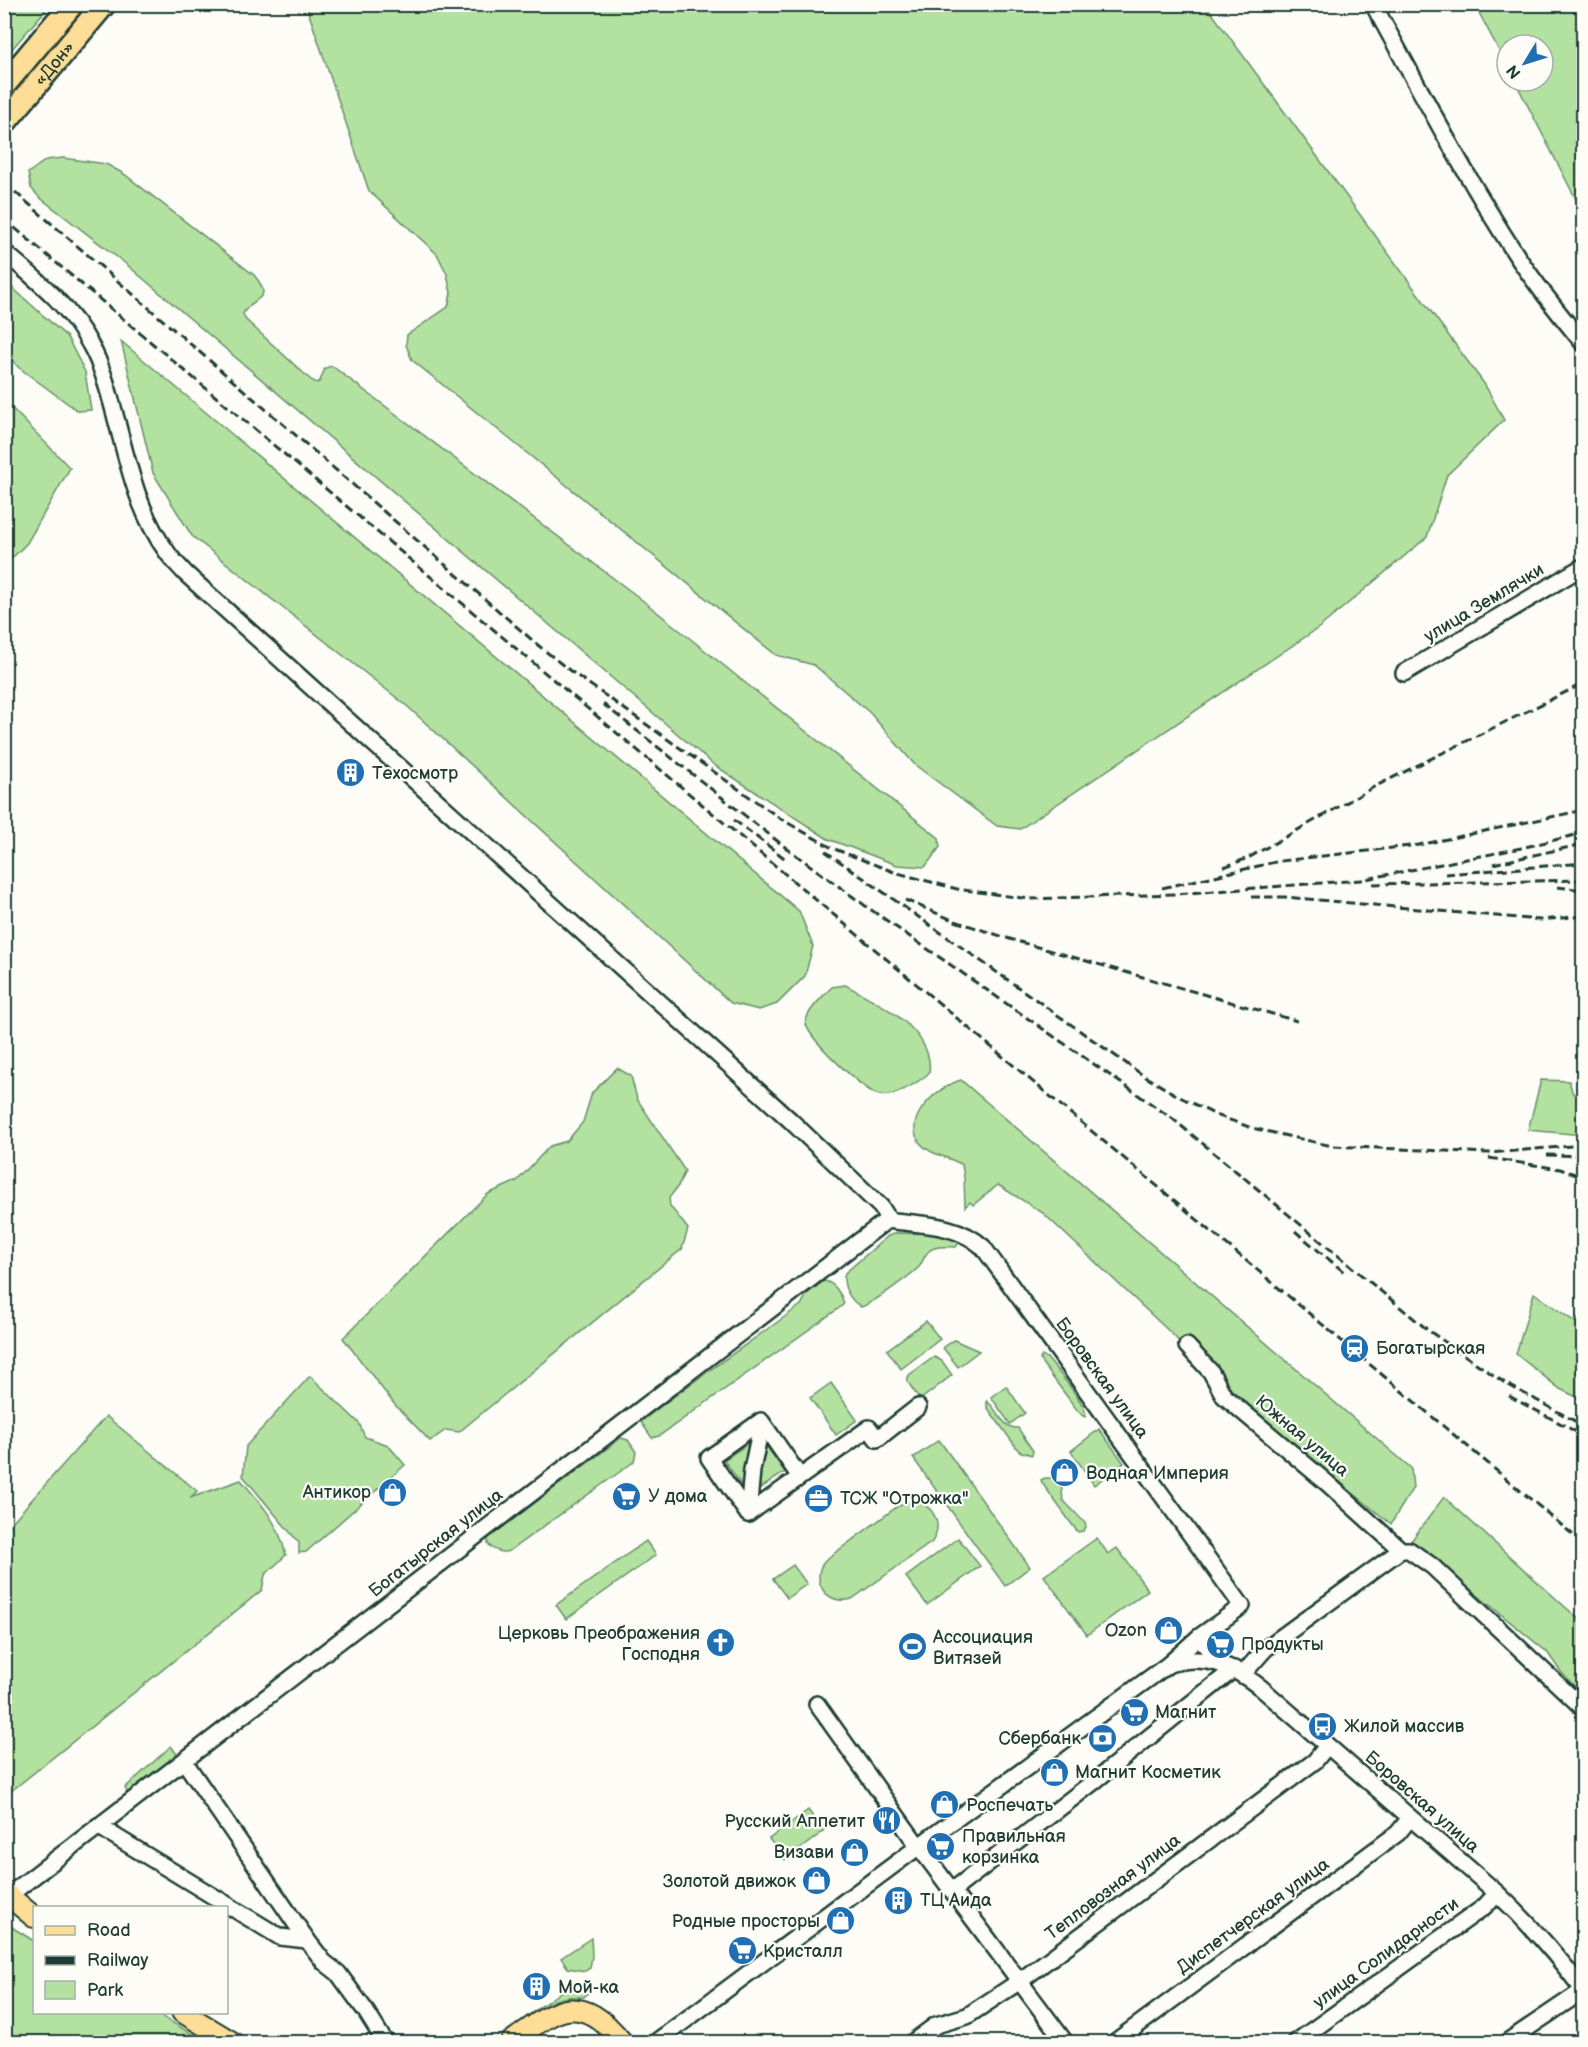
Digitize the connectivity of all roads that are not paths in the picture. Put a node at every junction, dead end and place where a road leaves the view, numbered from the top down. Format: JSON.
{"nodes":[{"id":1,"x":72,"y":4,"type":"edge"},
{"id":2,"x":104,"y":4,"type":"edge"},
{"id":3,"x":1373,"y":4,"type":"edge"},
{"id":4,"x":4,"y":85,"type":"edge"},
{"id":5,"x":4,"y":123,"type":"edge"},
{"id":6,"x":4,"y":252,"type":"edge"},
{"id":7,"x":1584,"y":344,"type":"edge"},
{"id":8,"x":1584,"y":566,"type":"edge"},
{"id":9,"x":1404,"y":673,"type":"dead end"},
{"id":10,"x":887,"y":1220,"type":"junction"},
{"id":11,"x":1186,"y":1346,"type":"dead end"},
{"id":12,"x":918,"y":1407,"type":"dead end"},
{"id":13,"x":767,"y":1430,"type":"junction"},
{"id":14,"x":800,"y":1477,"type":"junction"},
{"id":15,"x":748,"y":1514,"type":"junction"},
{"id":16,"x":1401,"y":1550,"type":"junction"},
{"id":17,"x":1199,"y":1637,"type":"junction"},
{"id":18,"x":1218,"y":1662,"type":"junction"},
{"id":19,"x":1168,"y":1664,"type":"junction"},
{"id":20,"x":1238,"y":1671,"type":"junction"},
{"id":21,"x":817,"y":1704,"type":"dead end"},
{"id":22,"x":1584,"y":1709,"type":"edge"},
{"id":23,"x":1327,"y":1746,"type":"junction"},
{"id":24,"x":184,"y":1761,"type":"junction"},
{"id":25,"x":1410,"y":1818,"type":"junction"},
{"id":26,"x":98,"y":1826,"type":"junction"},
{"id":27,"x":918,"y":1846,"type":"junction"},
{"id":28,"x":952,"y":1891,"type":"junction"},
{"id":29,"x":1497,"y":1893,"type":"junction"},
{"id":30,"x":6,"y":1894,"type":"edge"},
{"id":31,"x":33,"y":1916,"type":"edge"},
{"id":32,"x":307,"y":1940,"type":"junction"},
{"id":33,"x":1020,"y":1981,"type":"junction"},
{"id":34,"x":1583,"y":1991,"type":"edge"},
{"id":35,"x":184,"y":2014,"type":"edge"},
{"id":36,"x":232,"y":2043,"type":"edge"},
{"id":37,"x":385,"y":2043,"type":"edge"},
{"id":38,"x":511,"y":2043,"type":"edge"},
{"id":39,"x":622,"y":2043,"type":"edge"},
{"id":40,"x":656,"y":2043,"type":"edge"},
{"id":41,"x":913,"y":2043,"type":"edge"},
{"id":42,"x":1065,"y":2043,"type":"edge"},
{"id":43,"x":1115,"y":2043,"type":"edge"},
{"id":44,"x":1296,"y":2043,"type":"edge"},
{"id":45,"x":1507,"y":2043,"type":"edge"}],
"edges":[{"from":1,"to":4,"type":"highway","name":"«Дон»"},
{"from":2,"to":5,"type":"highway","name":"«Дон»"},
{"from":3,"to":7,"type":"street"},
{"from":6,"to":10,"type":"street"},
{"from":8,"to":9,"type":"street","name":"улица Землячки"},
{"from":10,"to":17,"type":"street","name":"Боровская улица"},
{"from":10,"to":24,"type":"street","name":"Богатырская улица"},
{"from":11,"to":16,"type":"street","name":"Южная улица"},
{"from":12,"to":14,"type":"street"},
{"from":13,"to":14,"type":"street"},
{"from":13,"to":15,"type":"street"},
{"from":13,"to":15,"type":"street"},
{"from":14,"to":15,"type":"street"},
{"from":16,"to":20,"type":"street"},
{"from":16,"to":22,"type":"street","name":"Южная улица"},
{"from":17,"to":18,"type":"street","name":"Боровская улица"},
{"from":17,"to":19,"type":"street"},
{"from":18,"to":19,"type":"street","name":"Боровская улица"},
{"from":18,"to":20,"type":"street","name":"Боровская улица"},
{"from":19,"to":27,"type":"street"},
{"from":20,"to":23,"type":"street","name":"Боровская улица"},
{"from":20,"to":28,"type":"street"},
{"from":21,"to":27,"type":"street"},
{"from":23,"to":25,"type":"street","name":"Боровская улица"},
{"from":23,"to":33,"type":"street","name":"Тепловозная улица"},
{"from":24,"to":26,"type":"street","name":"Богатырская улица"},
{"from":24,"to":32,"type":"street"},
{"from":25,"to":29,"type":"street","name":"Боровская улица"},
{"from":25,"to":43,"type":"street","name":"Диспетчерская улица"},
{"from":26,"to":30,"type":"street","name":"Богатырская улица"},
{"from":26,"to":32,"type":"street"},
{"from":27,"to":28,"type":"street"},
{"from":27,"to":40,"type":"street"},
{"from":28,"to":33,"type":"street"},
{"from":29,"to":34,"type":"street","name":"Боровская улица"},
{"from":29,"to":44,"type":"street","name":"улица Солидарности"},
{"from":30,"to":31,"type":"main road"},
{"from":32,"to":37,"type":"street"},
{"from":33,"to":41,"type":"street","name":"Тепловозная улица"},
{"from":33,"to":42,"type":"street"},
{"from":34,"to":45,"type":"street"},
{"from":35,"to":36,"type":"main road"},
{"from":38,"to":39,"type":"main road"}]}
